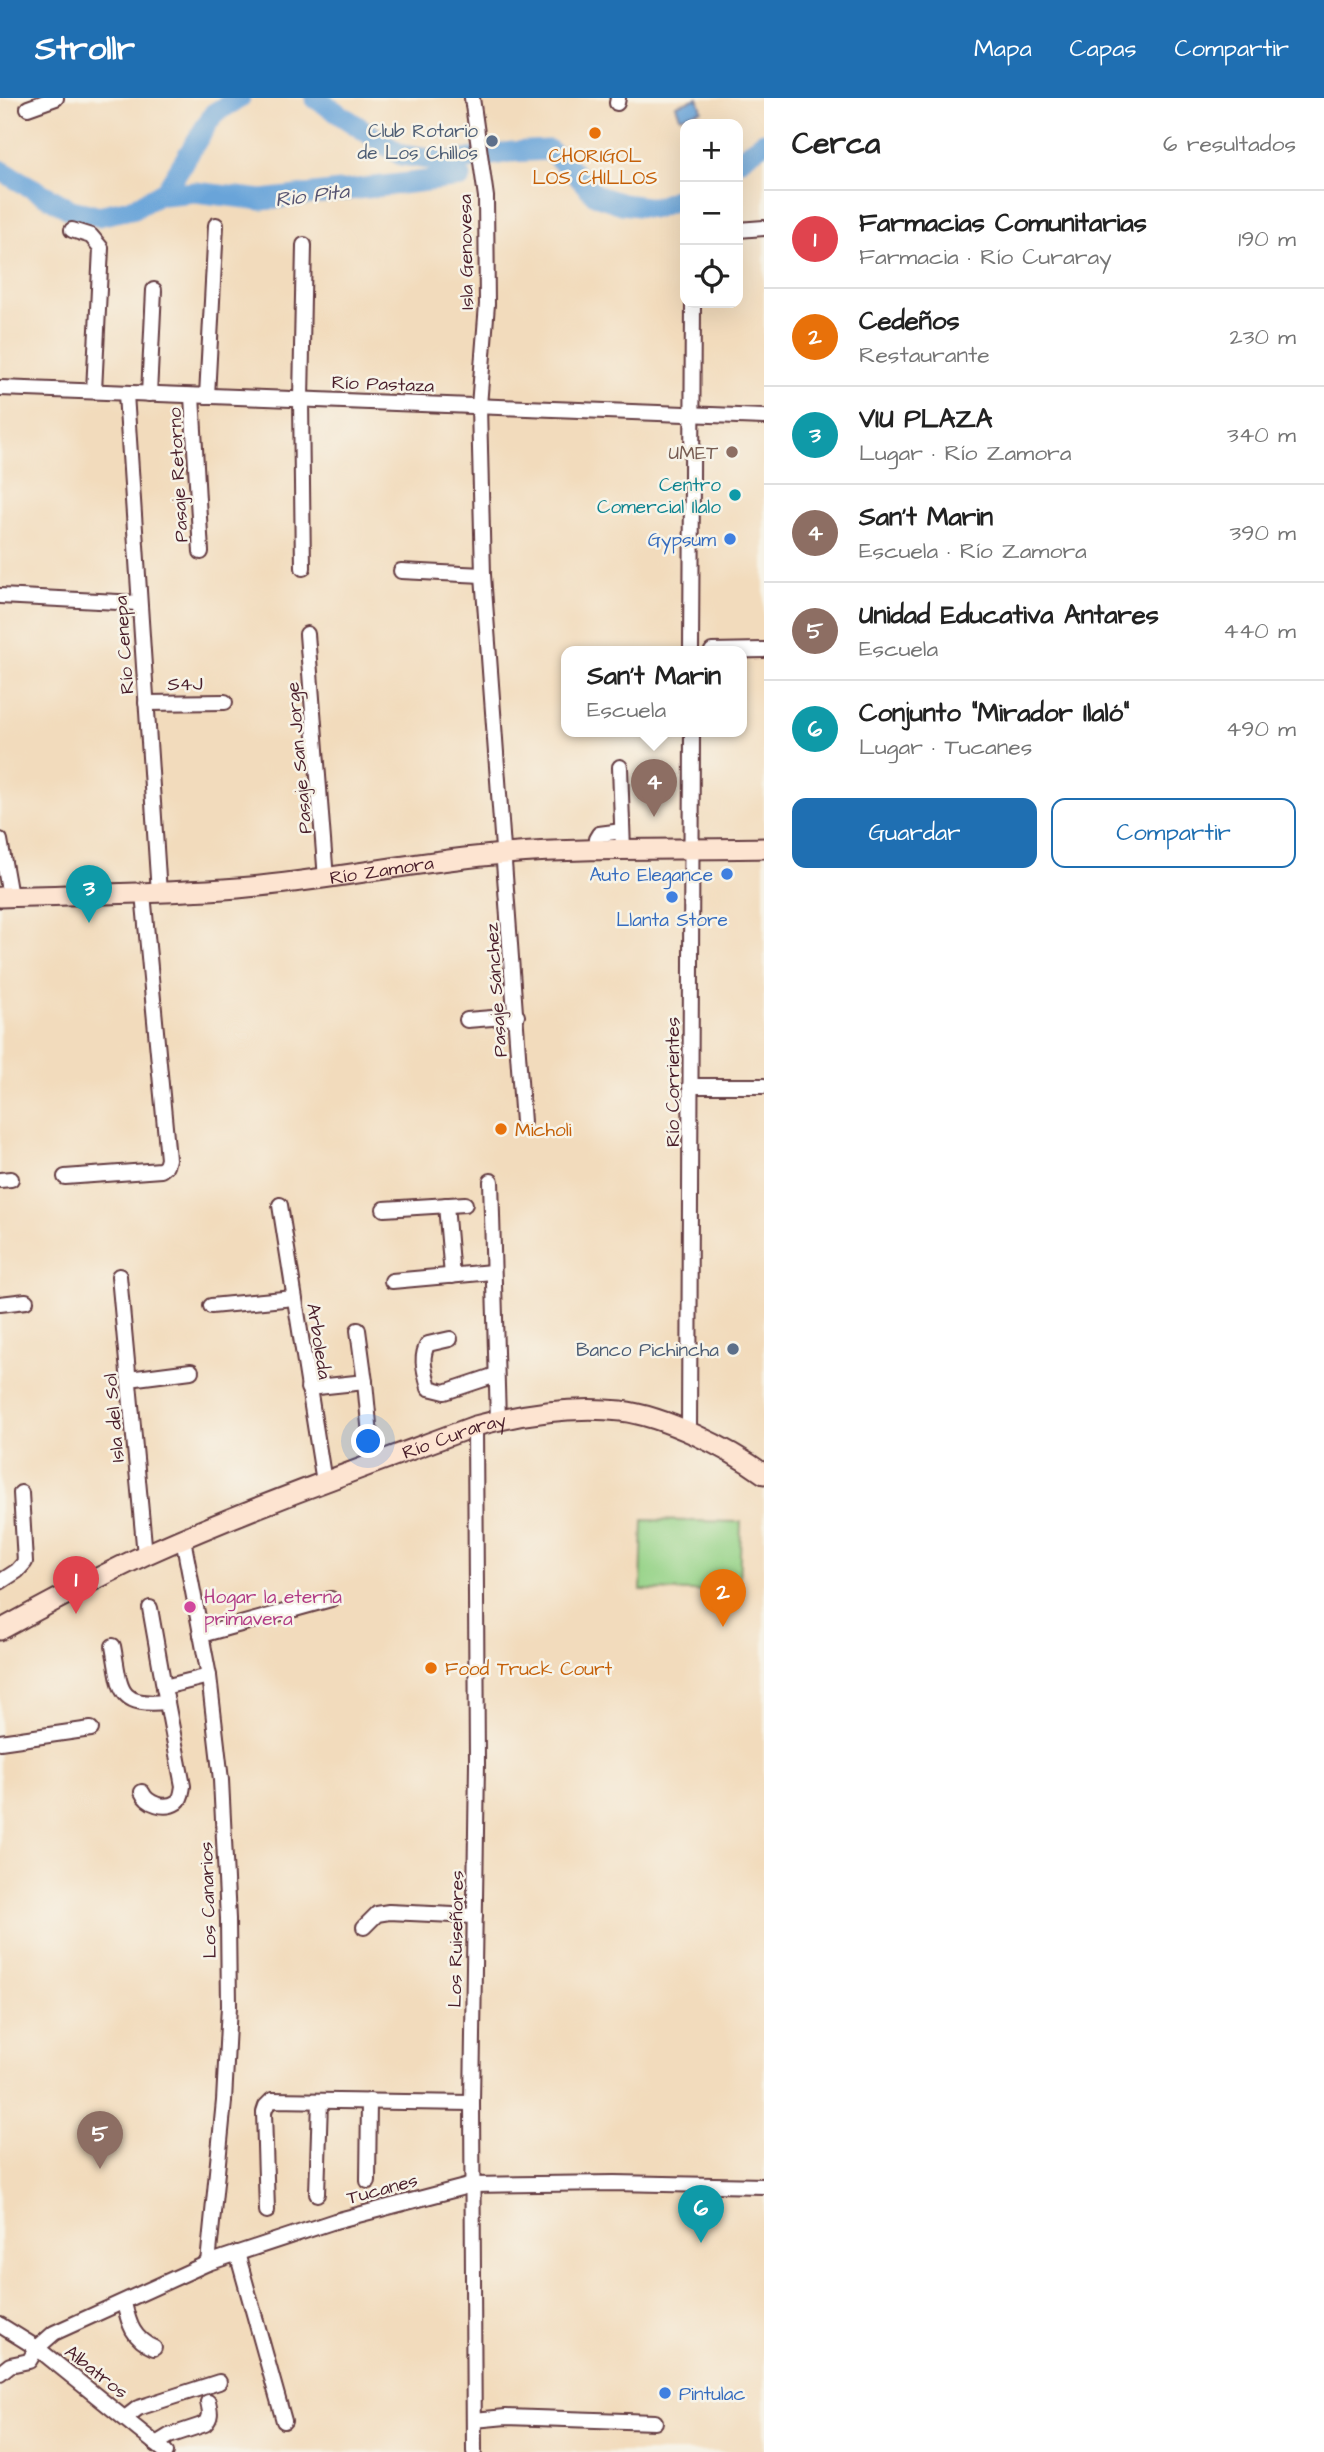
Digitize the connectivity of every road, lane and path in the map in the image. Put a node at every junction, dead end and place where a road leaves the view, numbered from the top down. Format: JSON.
{"nodes":[{"id":1,"x":56,"y":98,"type":"edge"},
{"id":2,"x":472,"y":98,"type":"edge"},
{"id":3,"x":28,"y":108,"type":"dead end"},
{"id":4,"x":216,"y":225,"type":"dead end"},
{"id":5,"x":764,"y":228,"type":"edge"},
{"id":6,"x":72,"y":230,"type":"dead end"},
{"id":7,"x":743,"y":230,"type":"edge"},
{"id":8,"x":304,"y":245,"type":"dead end"},
{"id":9,"x":154,"y":290,"type":"dead end"},
{"id":10,"x":693,"y":308,"type":"edge"},
{"id":11,"x":0,"y":388,"type":"edge"},
{"id":12,"x":94,"y":391,"type":"junction"},
{"id":13,"x":126,"y":394,"type":"junction"},
{"id":14,"x":149,"y":394,"type":"junction"},
{"id":15,"x":200,"y":396,"type":"junction"},
{"id":16,"x":301,"y":399,"type":"junction"},
{"id":17,"x":479,"y":406,"type":"junction"},
{"id":18,"x":692,"y":413,"type":"junction"},
{"id":19,"x":764,"y":417,"type":"edge"},
{"id":20,"x":201,"y":552,"type":"dead end"},
{"id":21,"x":303,"y":568,"type":"dead end"},
{"id":22,"x":401,"y":571,"type":"dead end"},
{"id":23,"x":483,"y":575,"type":"junction"},
{"id":24,"x":0,"y":596,"type":"edge"},
{"id":25,"x":138,"y":603,"type":"junction"},
{"id":26,"x":307,"y":634,"type":"dead end"},
{"id":27,"x":691,"y":646,"type":"edge"},
{"id":28,"x":225,"y":702,"type":"dead end"},
{"id":29,"x":146,"y":703,"type":"junction"},
{"id":30,"x":692,"y":737,"type":"edge"},
{"id":31,"x":620,"y":767,"type":"dead end"},
{"id":32,"x":0,"y":840,"type":"edge"},
{"id":33,"x":622,"y":840,"type":"junction"},
{"id":34,"x":764,"y":848,"type":"edge"},
{"id":35,"x":693,"y":849,"type":"junction"},
{"id":36,"x":504,"y":854,"type":"junction"},
{"id":37,"x":326,"y":878,"type":"junction"},
{"id":38,"x":151,"y":893,"type":"junction"},
{"id":39,"x":5,"y":897,"type":"edge"},
{"id":40,"x":517,"y":1016,"type":"junction"},
{"id":41,"x":467,"y":1020,"type":"dead end"},
{"id":42,"x":690,"y":1086,"type":"junction"},
{"id":43,"x":764,"y":1086,"type":"edge"},
{"id":44,"x":523,"y":1122,"type":"dead end"},
{"id":45,"x":65,"y":1177,"type":"dead end"},
{"id":46,"x":491,"y":1181,"type":"dead end"},
{"id":47,"x":465,"y":1203,"type":"dead end"},
{"id":48,"x":280,"y":1205,"type":"dead end"},
{"id":49,"x":446,"y":1205,"type":"junction"},
{"id":50,"x":384,"y":1209,"type":"dead end"},
{"id":51,"x":492,"y":1272,"type":"junction"},
{"id":52,"x":119,"y":1276,"type":"dead end"},
{"id":53,"x":452,"y":1276,"type":"junction"},
{"id":54,"x":392,"y":1282,"type":"dead end"},
{"id":55,"x":294,"y":1298,"type":"junction"},
{"id":56,"x":26,"y":1301,"type":"dead end"},
{"id":57,"x":0,"y":1304,"type":"edge"},
{"id":58,"x":211,"y":1306,"type":"dead end"},
{"id":59,"x":358,"y":1330,"type":"dead end"},
{"id":60,"x":450,"y":1339,"type":"dead end"},
{"id":61,"x":191,"y":1371,"type":"dead end"},
{"id":62,"x":496,"y":1375,"type":"junction"},
{"id":63,"x":129,"y":1378,"type":"junction"},
{"id":64,"x":365,"y":1382,"type":"junction"},
{"id":65,"x":308,"y":1388,"type":"junction"},
{"id":66,"x":498,"y":1420,"type":"junction"},
{"id":67,"x":475,"y":1426,"type":"junction"},
{"id":68,"x":689,"y":1433,"type":"junction"},
{"id":69,"x":370,"y":1435,"type":"dead end"},
{"id":70,"x":764,"y":1474,"type":"edge"},
{"id":71,"x":324,"y":1482,"type":"junction"},
{"id":72,"x":21,"y":1493,"type":"dead end"},
{"id":73,"x":183,"y":1539,"type":"junction"},
{"id":74,"x":145,"y":1555,"type":"junction"},
{"id":75,"x":0,"y":1582,"type":"edge"},
{"id":76,"x":331,"y":1599,"type":"dead end"},
{"id":77,"x":150,"y":1608,"type":"dead end"},
{"id":78,"x":0,"y":1630,"type":"edge"},
{"id":79,"x":201,"y":1635,"type":"junction"},
{"id":80,"x":113,"y":1646,"type":"dead end"},
{"id":81,"x":209,"y":1676,"type":"junction"},
{"id":82,"x":165,"y":1694,"type":"junction"},
{"id":83,"x":91,"y":1729,"type":"dead end"},
{"id":84,"x":0,"y":1742,"type":"edge"},
{"id":85,"x":142,"y":1792,"type":"dead end"},
{"id":86,"x":475,"y":1916,"type":"junction"},
{"id":87,"x":364,"y":1927,"type":"dead end"},
{"id":88,"x":320,"y":2101,"type":"junction"},
{"id":89,"x":369,"y":2101,"type":"junction"},
{"id":90,"x":472,"y":2103,"type":"junction"},
{"id":91,"x":369,"y":2181,"type":"dead end"},
{"id":92,"x":472,"y":2185,"type":"junction"},
{"id":93,"x":764,"y":2186,"type":"edge"},
{"id":94,"x":317,"y":2194,"type":"dead end"},
{"id":95,"x":267,"y":2211,"type":"dead end"},
{"id":96,"x":237,"y":2253,"type":"junction"},
{"id":97,"x":208,"y":2263,"type":"junction"},
{"id":98,"x":124,"y":2303,"type":"junction"},
{"id":99,"x":0,"y":2325,"type":"edge"},
{"id":100,"x":37,"y":2348,"type":"junction"},
{"id":101,"x":154,"y":2348,"type":"dead end"},
{"id":102,"x":0,"y":2373,"type":"edge"},
{"id":103,"x":219,"y":2382,"type":"dead end"},
{"id":104,"x":208,"y":2402,"type":"dead end"},
{"id":105,"x":125,"y":2418,"type":"junction"},
{"id":106,"x":474,"y":2420,"type":"junction"},
{"id":107,"x":284,"y":2421,"type":"dead end"},
{"id":108,"x":655,"y":2421,"type":"dead end"},
{"id":109,"x":161,"y":2448,"type":"edge"},
{"id":110,"x":474,"y":2452,"type":"edge"}],
"edges":[{"from":1,"to":3,"type":"street"},
{"from":2,"to":17,"type":"street","name":"Isla Genovesa"},
{"from":4,"to":15,"type":"street","name":"Pasaje Retorno"},
{"from":5,"to":7,"type":"street"},
{"from":6,"to":12,"type":"street"},
{"from":8,"to":16,"type":"street"},
{"from":9,"to":14,"type":"street"},
{"from":10,"to":18,"type":"street"},
{"from":11,"to":12,"type":"street","name":"Río Pastaza"},
{"from":12,"to":13,"type":"street","name":"Río Pastaza"},
{"from":13,"to":14,"type":"street","name":"Río Pastaza"},
{"from":13,"to":25,"type":"street","name":"Río Cenepa"},
{"from":14,"to":15,"type":"street","name":"Río Pastaza"},
{"from":15,"to":16,"type":"street","name":"Río Pastaza"},
{"from":15,"to":20,"type":"street","name":"Pasaje Retorno"},
{"from":16,"to":17,"type":"street","name":"Río Pastaza"},
{"from":16,"to":21,"type":"street"},
{"from":17,"to":18,"type":"street","name":"Río Pastaza"},
{"from":17,"to":23,"type":"street","name":"Isla Genovesa"},
{"from":18,"to":19,"type":"street","name":"Río Pastaza"},
{"from":18,"to":27,"type":"street"},
{"from":22,"to":23,"type":"street"},
{"from":23,"to":36,"type":"street","name":"Pasaje Sánchez"},
{"from":24,"to":25,"type":"street"},
{"from":25,"to":29,"type":"street","name":"Río Cenepa"},
{"from":26,"to":37,"type":"street","name":"Pasaje San Jorge"},
{"from":28,"to":29,"type":"street","name":"S4J"},
{"from":29,"to":38,"type":"street","name":"Río Cenepa"},
{"from":30,"to":35,"type":"street","name":"Río Corrientes"},
{"from":31,"to":33,"type":"street"},
{"from":32,"to":39,"type":"street"},
{"from":33,"to":35,"type":"street","name":"Río Zamora"},
{"from":33,"to":36,"type":"street","name":"Río Zamora"},
{"from":34,"to":35,"type":"street","name":"Río Zamora"},
{"from":35,"to":42,"type":"street","name":"Río Corrientes"},
{"from":36,"to":37,"type":"street","name":"Río Zamora"},
{"from":36,"to":40,"type":"street","name":"Pasaje Sánchez"},
{"from":37,"to":38,"type":"street","name":"Río Zamora"},
{"from":38,"to":39,"type":"street","name":"Río Zamora"},
{"from":38,"to":45,"type":"street","name":"Río Cenepa"},
{"from":40,"to":41,"type":"street"},
{"from":40,"to":44,"type":"street","name":"Pasaje Sánchez"},
{"from":42,"to":43,"type":"street"},
{"from":42,"to":68,"type":"street","name":"Río Corrientes"},
{"from":46,"to":51,"type":"street"},
{"from":47,"to":49,"type":"street"},
{"from":48,"to":55,"type":"street","name":"Arboleda"},
{"from":49,"to":50,"type":"street"},
{"from":49,"to":53,"type":"street"},
{"from":51,"to":53,"type":"street"},
{"from":51,"to":62,"type":"street"},
{"from":52,"to":63,"type":"street","name":"Isla del Sol"},
{"from":53,"to":54,"type":"street"},
{"from":55,"to":58,"type":"street"},
{"from":55,"to":65,"type":"street","name":"Arboleda"},
{"from":56,"to":57,"type":"street"},
{"from":59,"to":64,"type":"street"},
{"from":60,"to":62,"type":"street"},
{"from":61,"to":63,"type":"street"},
{"from":62,"to":66,"type":"street"},
{"from":63,"to":74,"type":"street","name":"Isla del Sol"},
{"from":64,"to":65,"type":"street"},
{"from":64,"to":69,"type":"street"},
{"from":65,"to":71,"type":"street","name":"Arboleda"},
{"from":66,"to":67,"type":"street","name":"Río Curaray"},
{"from":66,"to":68,"type":"street","name":"Río Curaray"},
{"from":67,"to":71,"type":"street","name":"Río Curaray"},
{"from":67,"to":86,"type":"street","name":"Los Ruiseñores"},
{"from":68,"to":70,"type":"street","name":"Río Curaray"},
{"from":71,"to":73,"type":"street","name":"Río Curaray"},
{"from":72,"to":75,"type":"street"},
{"from":73,"to":74,"type":"street","name":"Río Curaray"},
{"from":73,"to":79,"type":"street","name":"Los Canarios"},
{"from":74,"to":78,"type":"street","name":"Río Curaray"},
{"from":76,"to":79,"type":"street"},
{"from":77,"to":82,"type":"street"},
{"from":79,"to":81,"type":"street","name":"Los Canarios"},
{"from":80,"to":82,"type":"street"},
{"from":81,"to":82,"type":"street"},
{"from":81,"to":97,"type":"street","name":"Los Canarios"},
{"from":82,"to":85,"type":"street"},
{"from":83,"to":84,"type":"street"},
{"from":86,"to":87,"type":"street"},
{"from":86,"to":90,"type":"street","name":"Los Ruiseñores"},
{"from":88,"to":89,"type":"street"},
{"from":88,"to":94,"type":"street"},
{"from":88,"to":95,"type":"street"},
{"from":89,"to":90,"type":"street"},
{"from":89,"to":91,"type":"street"},
{"from":90,"to":92,"type":"street","name":"Los Ruiseñores"},
{"from":92,"to":93,"type":"street","name":"Tucanes"},
{"from":92,"to":96,"type":"street","name":"Tucanes"},
{"from":92,"to":106,"type":"street","name":"Los Ruiseñores"},
{"from":96,"to":97,"type":"street","name":"Tucanes"},
{"from":96,"to":107,"type":"street"},
{"from":97,"to":98,"type":"street","name":"Tucanes"},
{"from":98,"to":100,"type":"street","name":"Tucanes"},
{"from":98,"to":101,"type":"street"},
{"from":99,"to":100,"type":"street","name":"Albatros"},
{"from":100,"to":102,"type":"street","name":"Tucanes"},
{"from":100,"to":105,"type":"street","name":"Albatros"},
{"from":103,"to":105,"type":"street"},
{"from":104,"to":109,"type":"street"},
{"from":105,"to":109,"type":"street","name":"Albatros"},
{"from":106,"to":108,"type":"street"},
{"from":106,"to":110,"type":"street","name":"Los Ruiseñores"}]}
